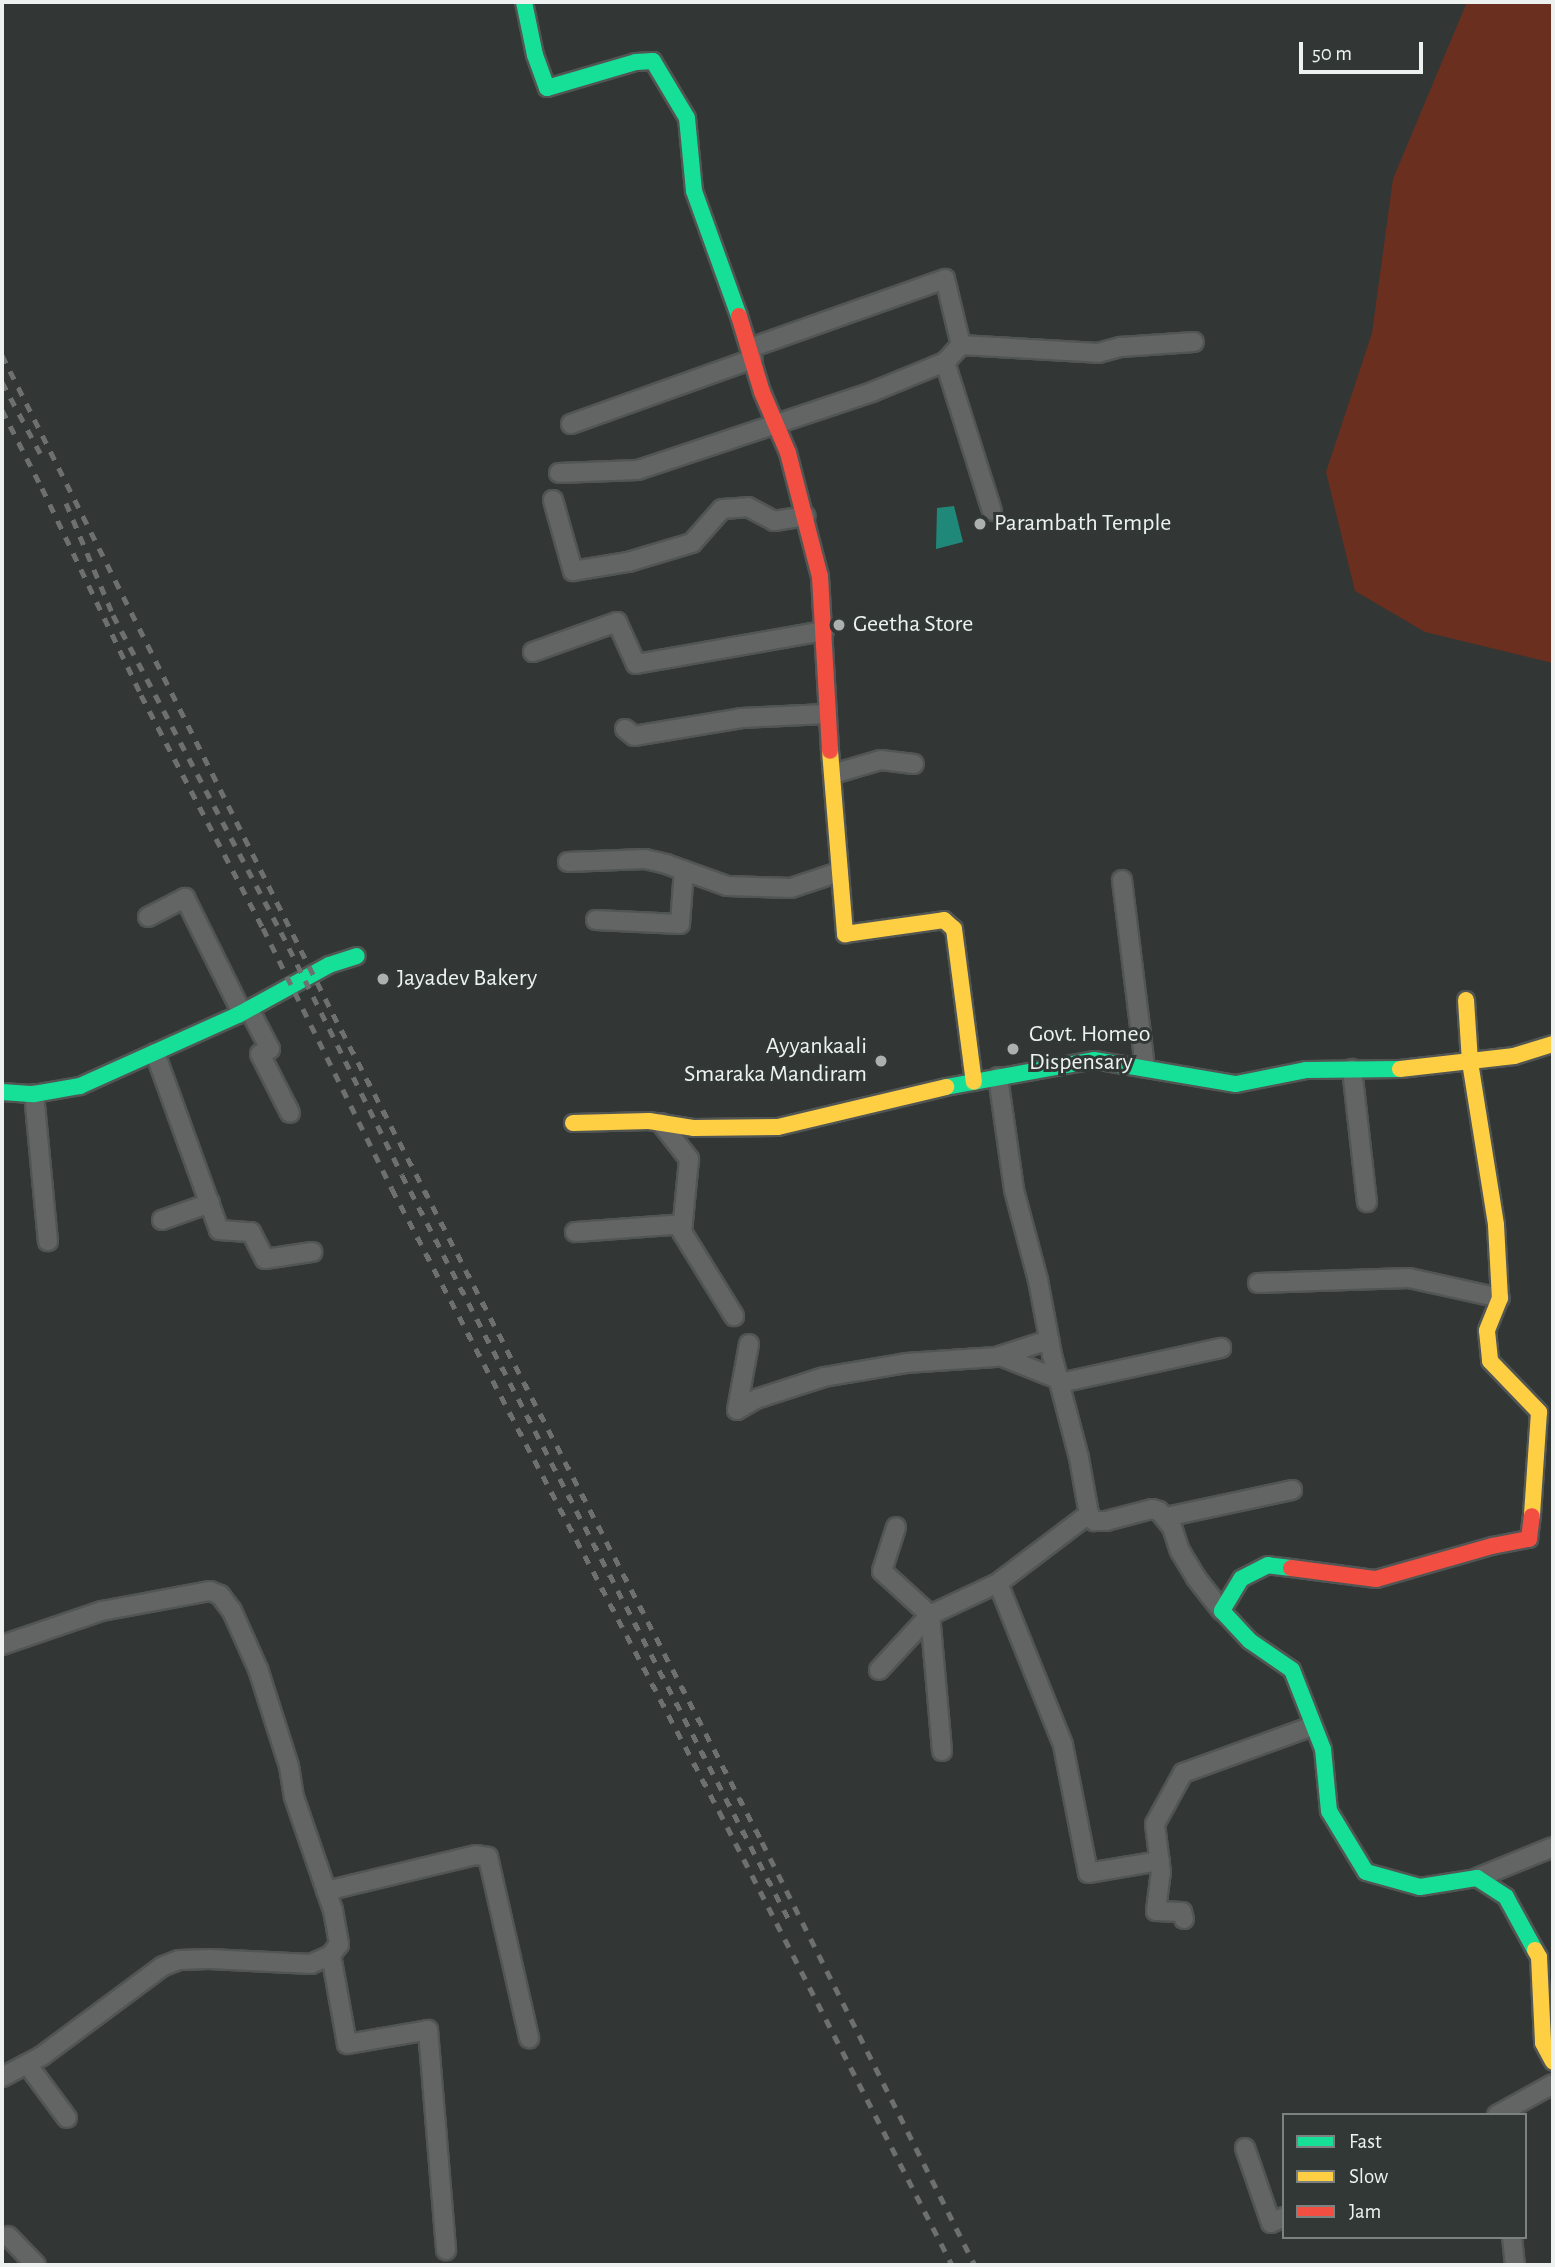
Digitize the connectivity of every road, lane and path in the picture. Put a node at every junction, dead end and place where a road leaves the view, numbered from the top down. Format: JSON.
{"nodes":[{"id":1,"x":524,"y":2,"type":"edge"},
{"id":2,"x":1194,"y":342,"type":"dead end"},
{"id":3,"x":961,"y":345,"type":"junction"},
{"id":4,"x":751,"y":353,"type":"junction"},
{"id":5,"x":945,"y":362,"type":"junction"},
{"id":6,"x":774,"y":422,"type":"junction"},
{"id":7,"x":571,"y":424,"type":"dead end"},
{"id":8,"x":559,"y":473,"type":"dead end"},
{"id":9,"x":553,"y":500,"type":"dead end"},
{"id":10,"x":992,"y":510,"type":"dead end"},
{"id":11,"x":806,"y":516,"type":"junction"},
{"id":12,"x":824,"y":631,"type":"junction"},
{"id":13,"x":533,"y":652,"type":"dead end"},
{"id":14,"x":827,"y":714,"type":"junction"},
{"id":15,"x":625,"y":729,"type":"dead end"},
{"id":16,"x":914,"y":764,"type":"dead end"},
{"id":17,"x":833,"y":774,"type":"junction"},
{"id":18,"x":568,"y":862,"type":"dead end"},
{"id":19,"x":684,"y":870,"type":"junction"},
{"id":20,"x":839,"y":872,"type":"junction"},
{"id":21,"x":1122,"y":880,"type":"dead end"},
{"id":22,"x":148,"y":917,"type":"dead end"},
{"id":23,"x":596,"y":920,"type":"dead end"},
{"id":24,"x":356,"y":956,"type":"dead end"},
{"id":25,"x":1466,"y":1000,"type":"dead end"},
{"id":26,"x":246,"y":1011,"type":"junction"},
{"id":27,"x":1553,"y":1044,"type":"edge"},
{"id":28,"x":155,"y":1054,"type":"junction"},
{"id":29,"x":1471,"y":1062,"type":"junction"},
{"id":30,"x":1146,"y":1068,"type":"junction"},
{"id":31,"x":1352,"y":1069,"type":"junction"},
{"id":32,"x":998,"y":1077,"type":"junction"},
{"id":33,"x":974,"y":1082,"type":"junction"},
{"id":34,"x":2,"y":1093,"type":"edge"},
{"id":35,"x":34,"y":1094,"type":"junction"},
{"id":36,"x":290,"y":1113,"type":"dead end"},
{"id":37,"x":573,"y":1123,"type":"dead end"},
{"id":38,"x":661,"y":1123,"type":"junction"},
{"id":39,"x":1367,"y":1202,"type":"dead end"},
{"id":40,"x":210,"y":1203,"type":"junction"},
{"id":41,"x":162,"y":1220,"type":"dead end"},
{"id":42,"x":683,"y":1224,"type":"junction"},
{"id":43,"x":575,"y":1231,"type":"dead end"},
{"id":44,"x":48,"y":1241,"type":"dead end"},
{"id":45,"x":312,"y":1252,"type":"dead end"},
{"id":46,"x":1258,"y":1283,"type":"dead end"},
{"id":47,"x":1500,"y":1298,"type":"junction"},
{"id":48,"x":734,"y":1316,"type":"dead end"},
{"id":49,"x":1049,"y":1340,"type":"junction"},
{"id":50,"x":749,"y":1344,"type":"dead end"},
{"id":51,"x":1221,"y":1348,"type":"dead end"},
{"id":52,"x":1000,"y":1356,"type":"junction"},
{"id":53,"x":1059,"y":1381,"type":"junction"},
{"id":54,"x":1292,"y":1490,"type":"dead end"},
{"id":55,"x":1090,"y":1514,"type":"junction"},
{"id":56,"x":1166,"y":1517,"type":"junction"},
{"id":57,"x":895,"y":1527,"type":"dead end"},
{"id":58,"x":998,"y":1583,"type":"junction"},
{"id":59,"x":1222,"y":1611,"type":"junction"},
{"id":60,"x":930,"y":1615,"type":"junction"},
{"id":61,"x":2,"y":1645,"type":"edge"},
{"id":62,"x":879,"y":1670,"type":"dead end"},
{"id":63,"x":1313,"y":1726,"type":"junction"},
{"id":64,"x":942,"y":1751,"type":"dead end"},
{"id":65,"x":1553,"y":1847,"type":"edge"},
{"id":66,"x":1160,"y":1861,"type":"junction"},
{"id":67,"x":1477,"y":1878,"type":"junction"},
{"id":68,"x":326,"y":1891,"type":"junction"},
{"id":69,"x":1184,"y":1919,"type":"dead end"},
{"id":70,"x":331,"y":1955,"type":"junction"},
{"id":71,"x":529,"y":2038,"type":"dead end"},
{"id":72,"x":1553,"y":2062,"type":"edge"},
{"id":73,"x":27,"y":2064,"type":"junction"},
{"id":74,"x":2,"y":2077,"type":"edge"},
{"id":75,"x":1553,"y":2084,"type":"edge"},
{"id":76,"x":1501,"y":2113,"type":"edge"},
{"id":77,"x":67,"y":2119,"type":"dead end"},
{"id":78,"x":1245,"y":2148,"type":"dead end"},
{"id":79,"x":1282,"y":2218,"type":"edge"},
{"id":80,"x":8,"y":2236,"type":"dead end"},
{"id":81,"x":1512,"y":2239,"type":"edge"},
{"id":82,"x":446,"y":2250,"type":"dead end"},
{"id":83,"x":36,"y":2265,"type":"edge"},
{"id":84,"x":1515,"y":2265,"type":"edge"}],
"edges":[{"from":1,"to":4,"type":"street"},
{"from":2,"to":3,"type":"street"},
{"from":3,"to":4,"type":"street"},
{"from":3,"to":5,"type":"street"},
{"from":4,"to":6,"type":"street"},
{"from":4,"to":7,"type":"street"},
{"from":5,"to":6,"type":"street"},
{"from":5,"to":10,"type":"street"},
{"from":6,"to":8,"type":"street"},
{"from":6,"to":11,"type":"street"},
{"from":9,"to":11,"type":"street"},
{"from":11,"to":12,"type":"street"},
{"from":12,"to":13,"type":"street"},
{"from":12,"to":14,"type":"street"},
{"from":14,"to":15,"type":"street"},
{"from":14,"to":17,"type":"street"},
{"from":16,"to":17,"type":"street"},
{"from":17,"to":20,"type":"street"},
{"from":18,"to":19,"type":"street"},
{"from":19,"to":20,"type":"street"},
{"from":19,"to":23,"type":"street"},
{"from":20,"to":33,"type":"street"},
{"from":21,"to":30,"type":"street"},
{"from":22,"to":26,"type":"street"},
{"from":24,"to":26,"type":"street"},
{"from":25,"to":29,"type":"street"},
{"from":26,"to":28,"type":"street"},
{"from":26,"to":36,"type":"street"},
{"from":27,"to":29,"type":"street"},
{"from":28,"to":35,"type":"street"},
{"from":28,"to":40,"type":"street"},
{"from":29,"to":31,"type":"street"},
{"from":29,"to":47,"type":"street"},
{"from":30,"to":31,"type":"street"},
{"from":30,"to":32,"type":"street"},
{"from":31,"to":39,"type":"street"},
{"from":32,"to":33,"type":"street"},
{"from":32,"to":49,"type":"street"},
{"from":33,"to":38,"type":"street"},
{"from":34,"to":35,"type":"street"},
{"from":35,"to":44,"type":"street"},
{"from":37,"to":38,"type":"street"},
{"from":38,"to":42,"type":"street"},
{"from":40,"to":41,"type":"street"},
{"from":40,"to":45,"type":"street"},
{"from":42,"to":43,"type":"street"},
{"from":42,"to":48,"type":"street"},
{"from":46,"to":47,"type":"street"},
{"from":47,"to":59,"type":"street"},
{"from":49,"to":52,"type":"street"},
{"from":49,"to":53,"type":"street"},
{"from":50,"to":52,"type":"street"},
{"from":51,"to":53,"type":"street"},
{"from":52,"to":53,"type":"street"},
{"from":53,"to":55,"type":"street"},
{"from":54,"to":56,"type":"street"},
{"from":55,"to":56,"type":"street"},
{"from":55,"to":58,"type":"street"},
{"from":56,"to":59,"type":"street"},
{"from":57,"to":60,"type":"street"},
{"from":58,"to":60,"type":"street"},
{"from":58,"to":66,"type":"street"},
{"from":59,"to":63,"type":"street"},
{"from":60,"to":62,"type":"street"},
{"from":60,"to":64,"type":"street"},
{"from":61,"to":68,"type":"street"},
{"from":63,"to":66,"type":"street"},
{"from":63,"to":67,"type":"street"},
{"from":65,"to":67,"type":"street"},
{"from":66,"to":69,"type":"street"},
{"from":67,"to":72,"type":"street"},
{"from":68,"to":70,"type":"street"},
{"from":68,"to":71,"type":"street"},
{"from":70,"to":73,"type":"street"},
{"from":70,"to":82,"type":"street"},
{"from":73,"to":74,"type":"street"},
{"from":73,"to":77,"type":"street"},
{"from":75,"to":76,"type":"street"},
{"from":78,"to":79,"type":"street"},
{"from":80,"to":83,"type":"street"},
{"from":81,"to":84,"type":"street"}]}
